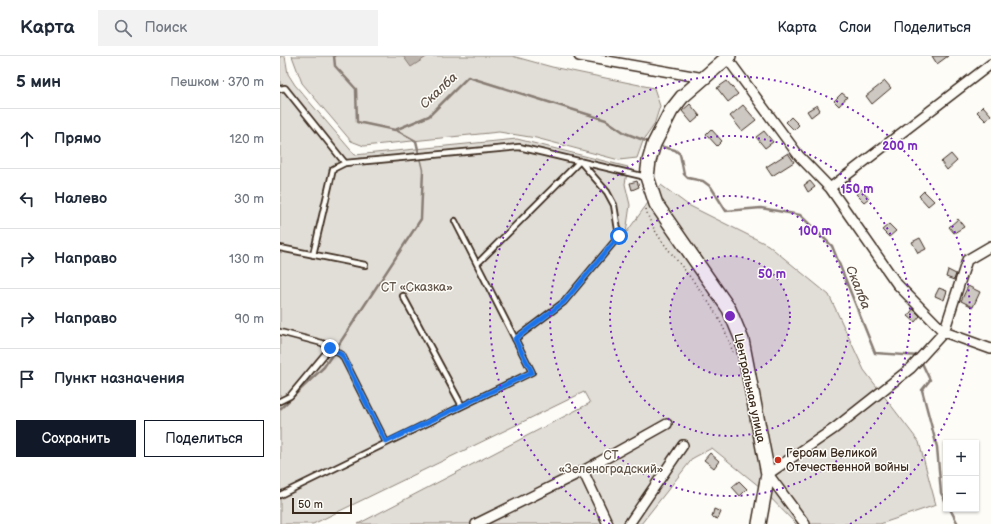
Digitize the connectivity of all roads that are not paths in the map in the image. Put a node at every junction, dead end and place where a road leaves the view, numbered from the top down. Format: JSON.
{"nodes":[{"id":1,"x":579,"y":56,"type":"edge"},
{"id":2,"x":728,"y":57,"type":"edge"},
{"id":3,"x":991,"y":64,"type":"edge"},
{"id":4,"x":704,"y":78,"type":"junction"},
{"id":5,"x":280,"y":89,"type":"edge"},
{"id":6,"x":580,"y":161,"type":"junction"},
{"id":7,"x":345,"y":162,"type":"junction"},
{"id":8,"x":647,"y":177,"type":"junction"},
{"id":9,"x":830,"y":188,"type":"junction"},
{"id":10,"x":455,"y":221,"type":"dead end"},
{"id":11,"x":991,"y":246,"type":"edge"},
{"id":12,"x":280,"y":248,"type":"edge"},
{"id":13,"x":313,"y":255,"type":"junction"},
{"id":14,"x":477,"y":264,"type":"junction"},
{"id":15,"x":365,"y":265,"type":"dead end"},
{"id":16,"x":403,"y":296,"type":"dead end"},
{"id":17,"x":280,"y":332,"type":"edge"},
{"id":18,"x":944,"y":332,"type":"junction"},
{"id":19,"x":515,"y":339,"type":"junction"},
{"id":20,"x":330,"y":348,"type":"junction"},
{"id":21,"x":991,"y":349,"type":"edge"},
{"id":22,"x":280,"y":401,"type":"edge"},
{"id":23,"x":462,"y":406,"type":"junction"},
{"id":24,"x":667,"y":424,"type":"dead end"},
{"id":25,"x":386,"y":442,"type":"junction"},
{"id":26,"x":683,"y":445,"type":"dead end"},
{"id":27,"x":583,"y":471,"type":"junction"},
{"id":28,"x":768,"y":474,"type":"junction"},
{"id":29,"x":280,"y":495,"type":"edge"},
{"id":30,"x":476,"y":524,"type":"edge"},
{"id":31,"x":608,"y":524,"type":"edge"},
{"id":32,"x":629,"y":524,"type":"edge"},
{"id":33,"x":759,"y":524,"type":"edge"},
{"id":34,"x":805,"y":524,"type":"edge"}],
"edges":[{"from":1,"to":4,"type":"street"},
{"from":2,"to":4,"type":"street"},
{"from":2,"to":9,"type":"street"},
{"from":3,"to":9,"type":"street"},
{"from":4,"to":8,"type":"street"},
{"from":5,"to":7,"type":"lane"},
{"from":6,"to":7,"type":"lane"},
{"from":6,"to":8,"type":"lane"},
{"from":6,"to":14,"type":"lane"},
{"from":6,"to":19,"type":"lane"},
{"from":7,"to":13,"type":"lane"},
{"from":8,"to":28,"type":"street","name":"Центральная улица"},
{"from":9,"to":18,"type":"street"},
{"from":10,"to":14,"type":"lane"},
{"from":11,"to":18,"type":"street"},
{"from":12,"to":13,"type":"lane"},
{"from":13,"to":15,"type":"lane"},
{"from":14,"to":19,"type":"lane"},
{"from":16,"to":23,"type":"lane"},
{"from":17,"to":20,"type":"lane"},
{"from":18,"to":21,"type":"street"},
{"from":18,"to":28,"type":"street"},
{"from":19,"to":23,"type":"lane"},
{"from":20,"to":22,"type":"lane"},
{"from":20,"to":25,"type":"lane"},
{"from":23,"to":25,"type":"lane"},
{"from":24,"to":27,"type":"street"},
{"from":25,"to":29,"type":"lane"},
{"from":26,"to":32,"type":"street"},
{"from":27,"to":30,"type":"street"},
{"from":27,"to":31,"type":"street"},
{"from":28,"to":33,"type":"street","name":"Центральная улица"},
{"from":28,"to":34,"type":"street"}]}
